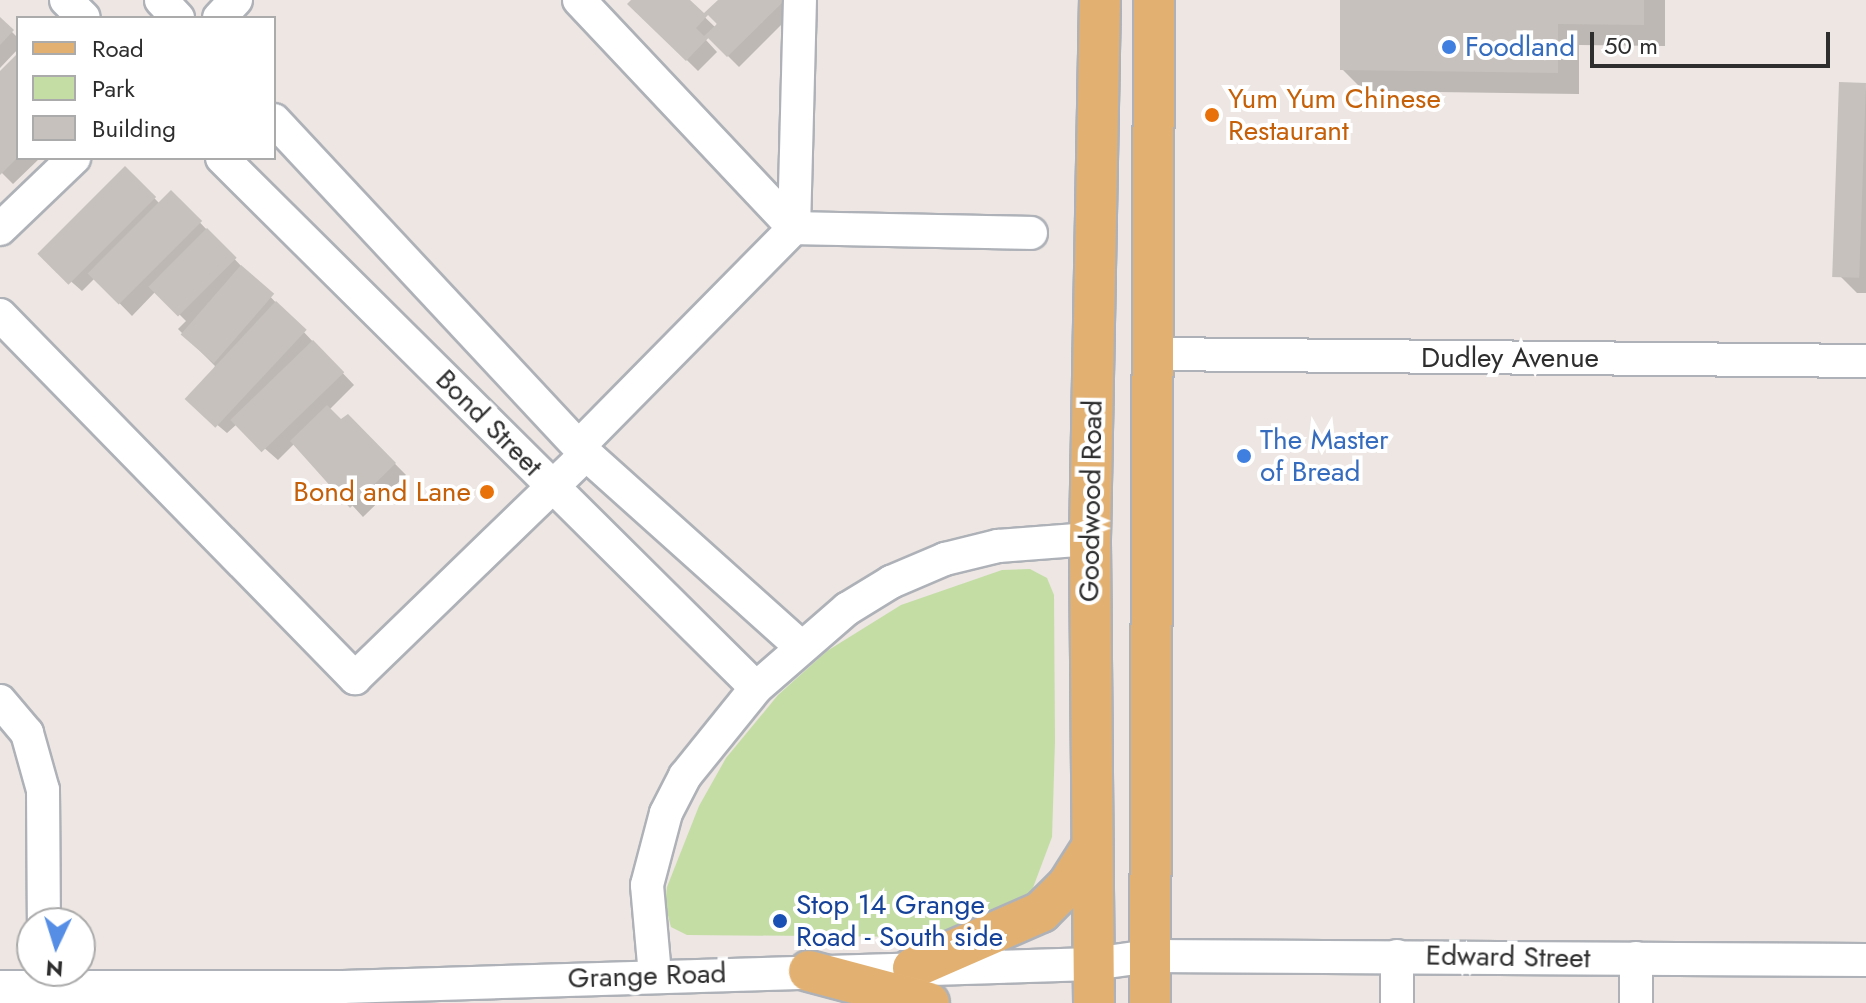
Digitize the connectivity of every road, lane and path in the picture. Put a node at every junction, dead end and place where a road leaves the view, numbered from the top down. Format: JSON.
{"nodes":[{"id":1,"x":66,"y":0,"type":"edge"},
{"id":2,"x":161,"y":0,"type":"edge"},
{"id":3,"x":236,"y":0,"type":"edge"},
{"id":4,"x":579,"y":0,"type":"edge"},
{"id":5,"x":800,"y":0,"type":"edge"},
{"id":6,"x":1100,"y":0,"type":"edge"},
{"id":7,"x":1154,"y":0,"type":"edge"},
{"id":8,"x":82,"y":16,"type":"edge"},
{"id":9,"x":176,"y":16,"type":"edge"},
{"id":10,"x":221,"y":16,"type":"edge"},
{"id":11,"x":276,"y":122,"type":"edge"},
{"id":12,"x":72,"y":160,"type":"edge"},
{"id":13,"x":224,"y":160,"type":"edge"},
{"id":14,"x":794,"y":228,"type":"junction"},
{"id":15,"x":0,"y":229,"type":"edge"},
{"id":16,"x":1031,"y":233,"type":"dead end"},
{"id":17,"x":0,"y":315,"type":"edge"},
{"id":18,"x":1153,"y":354,"type":"junction"},
{"id":19,"x":1866,"y":361,"type":"edge"},
{"id":20,"x":582,"y":450,"type":"junction"},
{"id":21,"x":553,"y":486,"type":"junction"},
{"id":22,"x":1090,"y":539,"type":"junction"},
{"id":23,"x":801,"y":647,"type":"junction"},
{"id":24,"x":756,"y":688,"type":"junction"},
{"id":25,"x":0,"y":701,"type":"edge"},
{"id":26,"x":1092,"y":847,"type":"junction"},
{"id":27,"x":44,"y":907,"type":"edge"},
{"id":28,"x":1150,"y":956,"type":"junction"},
{"id":29,"x":1397,"y":956,"type":"junction"},
{"id":30,"x":1636,"y":958,"type":"junction"},
{"id":31,"x":1866,"y":960,"type":"edge"},
{"id":32,"x":1093,"y":964,"type":"junction"},
{"id":33,"x":809,"y":971,"type":"joint"},
{"id":34,"x":655,"y":975,"type":"junction"},
{"id":35,"x":96,"y":980,"type":"edge"},
{"id":36,"x":921,"y":986,"type":"edge"},
{"id":37,"x":1094,"y":1003,"type":"edge"},
{"id":38,"x":1150,"y":1003,"type":"edge"},
{"id":39,"x":1397,"y":1003,"type":"edge"},
{"id":40,"x":1636,"y":1003,"type":"edge"}],
"edges":[{"from":1,"to":8,"type":"street"},
{"from":2,"to":9,"type":"street"},
{"from":3,"to":10,"type":"street"},
{"from":4,"to":14,"type":"street"},
{"from":5,"to":14,"type":"street"},
{"from":6,"to":22,"type":"main road","name":"Goodwood Road"},
{"from":7,"to":18,"type":"main road"},
{"from":11,"to":20,"type":"street","name":"Bond Street"},
{"from":12,"to":15,"type":"street"},
{"from":13,"to":21,"type":"street","name":"Bond Street"},
{"from":14,"to":16,"type":"street"},
{"from":14,"to":20,"type":"street"},
{"from":17,"to":21,"type":"street"},
{"from":18,"to":19,"type":"street","name":"Dudley Avenue"},
{"from":18,"to":28,"type":"main road"},
{"from":20,"to":21,"type":"street"},
{"from":20,"to":23,"type":"street","name":"Bond Street"},
{"from":21,"to":24,"type":"street","name":"Bond Street"},
{"from":22,"to":23,"type":"street"},
{"from":22,"to":26,"type":"main road","name":"Goodwood Road"},
{"from":23,"to":24,"type":"street"},
{"from":24,"to":34,"type":"street"},
{"from":25,"to":27,"type":"street"},
{"from":26,"to":32,"type":"main road","name":"Goodwood Road"},
{"from":26,"to":36,"type":"main road"},
{"from":28,"to":29,"type":"street","name":"Edward Street"},
{"from":28,"to":32,"type":"street"},
{"from":28,"to":38,"type":"main road"},
{"from":29,"to":30,"type":"street","name":"Edward Street"},
{"from":29,"to":39,"type":"street"},
{"from":30,"to":31,"type":"street","name":"Edward Street"},
{"from":30,"to":40,"type":"street"},
{"from":32,"to":36,"type":"street"},
{"from":32,"to":37,"type":"main road","name":"Goodwood Road"},
{"from":33,"to":34,"type":"street","name":"Grange Road"},
{"from":33,"to":36,"type":"main road"},
{"from":34,"to":35,"type":"street","name":"Grange Road"}]}
